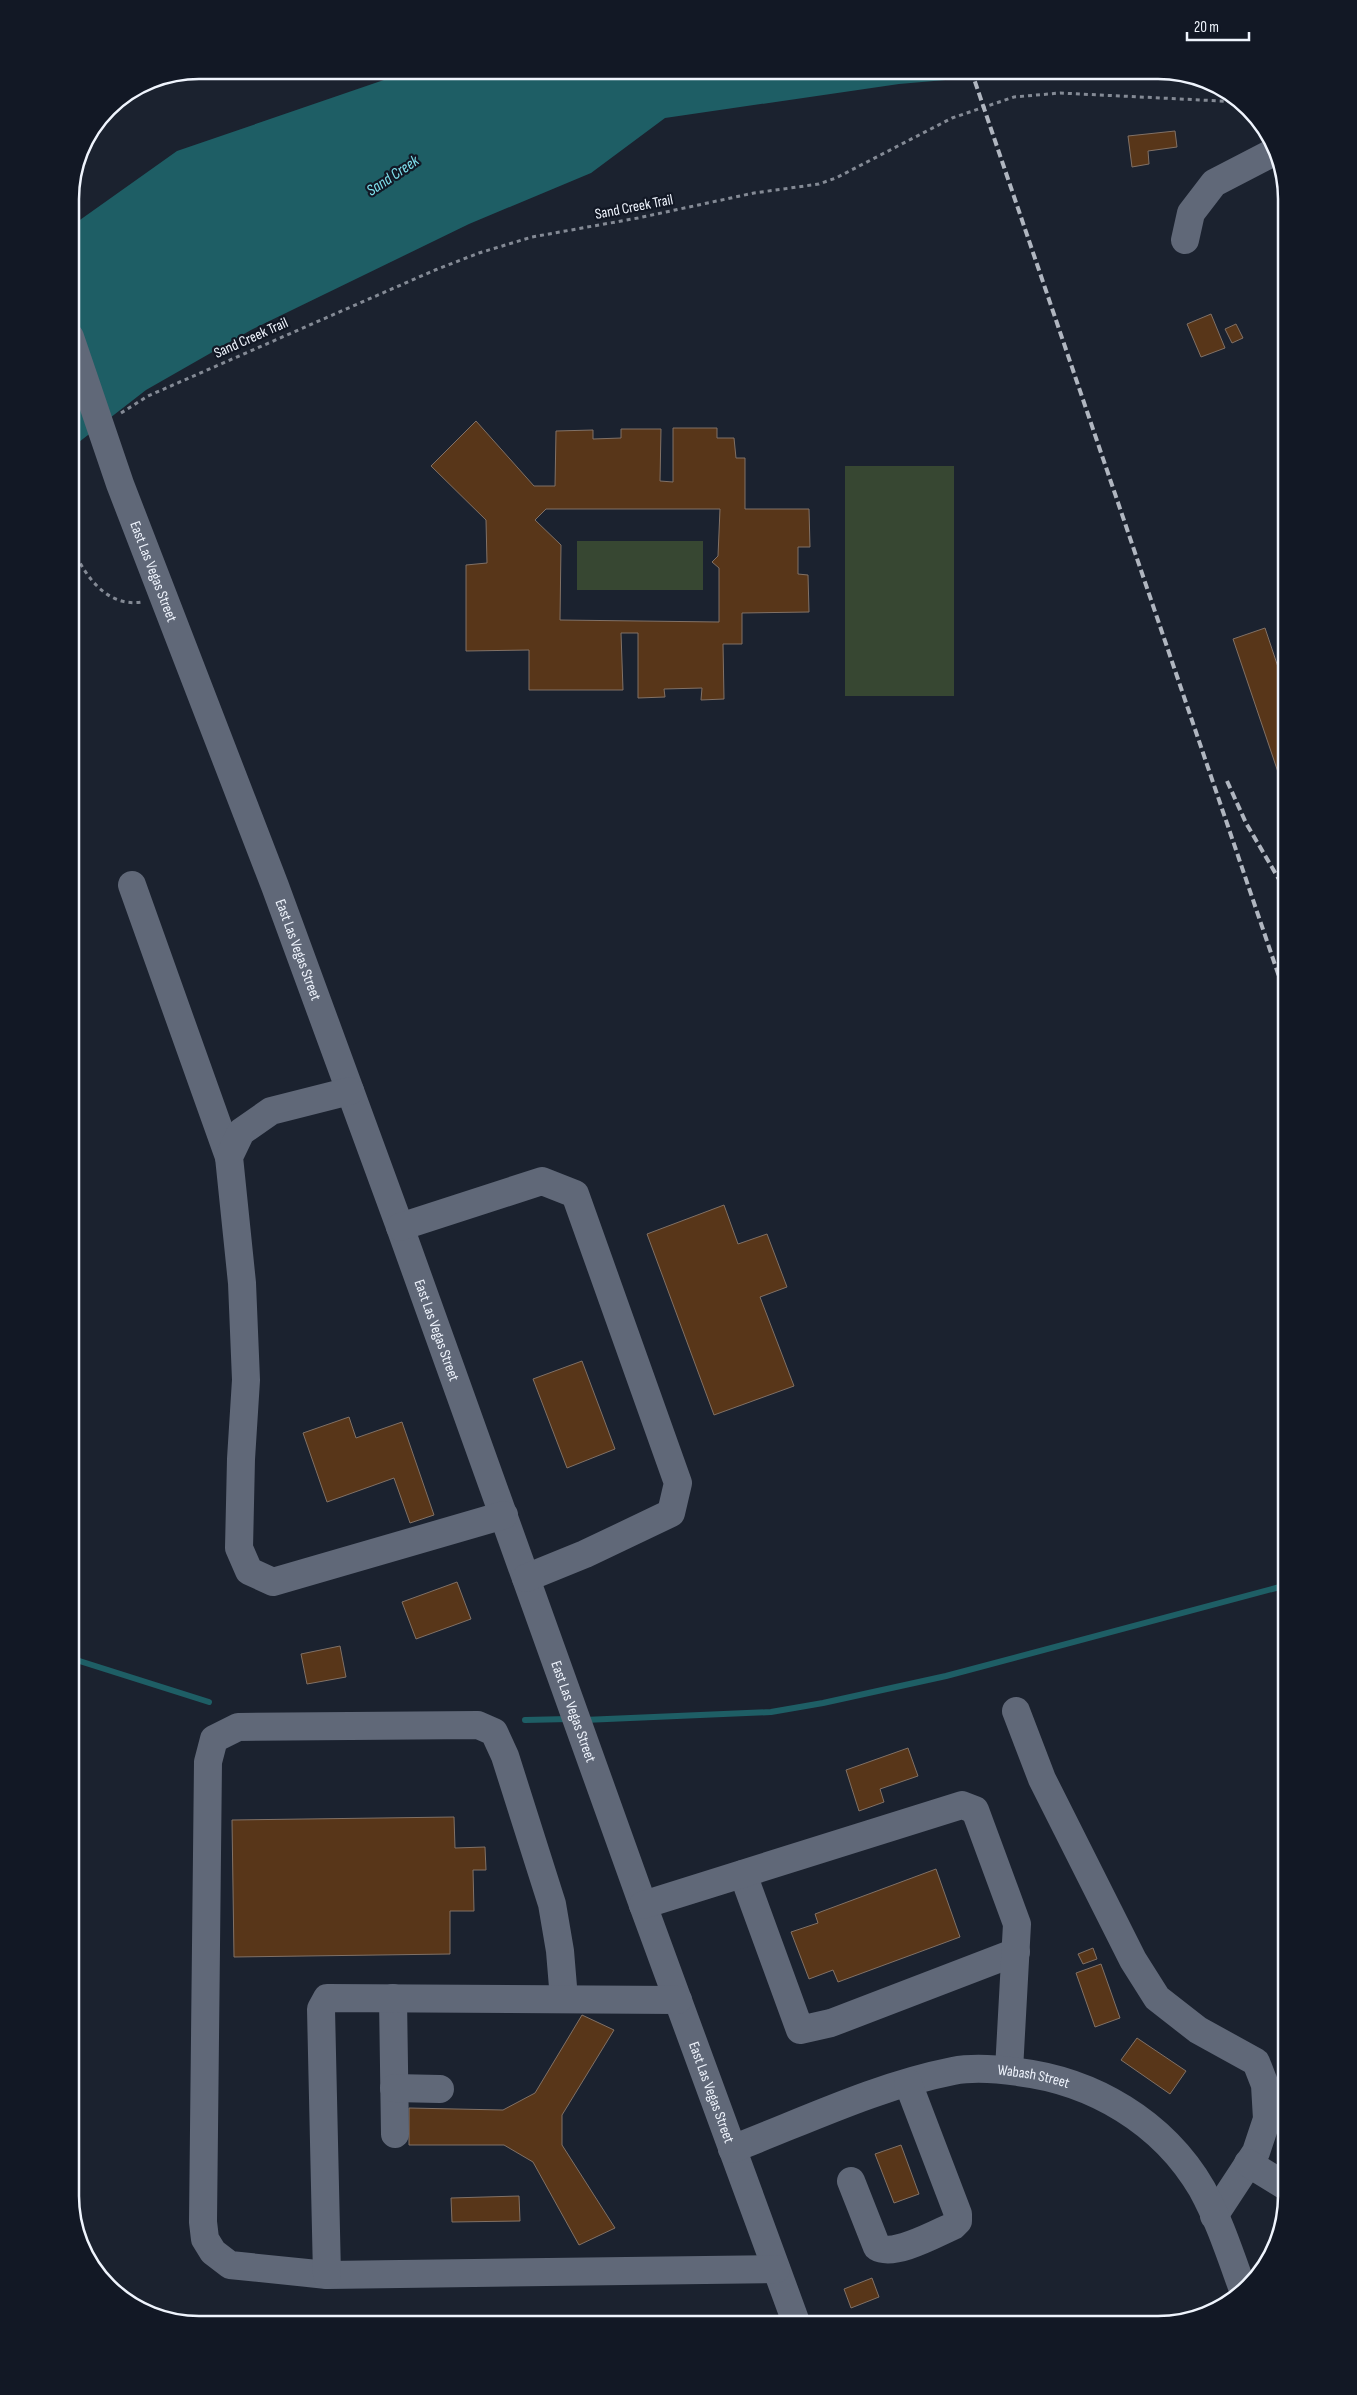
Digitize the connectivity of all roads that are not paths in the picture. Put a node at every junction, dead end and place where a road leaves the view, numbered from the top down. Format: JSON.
{"nodes":[{"id":1,"x":1270,"y":154,"type":"edge"},
{"id":2,"x":1185,"y":240,"type":"dead end"},
{"id":3,"x":79,"y":363,"type":"edge"},
{"id":4,"x":132,"y":885,"type":"dead end"},
{"id":5,"x":350,"y":1090,"type":"junction"},
{"id":6,"x":229,"y":1157,"type":"junction"},
{"id":7,"x":400,"y":1227,"type":"junction"},
{"id":8,"x":504,"y":1515,"type":"junction"},
{"id":9,"x":526,"y":1578,"type":"junction"},
{"id":10,"x":1016,"y":1711,"type":"dead end"},
{"id":11,"x":743,"y":1874,"type":"junction"},
{"id":12,"x":643,"y":1905,"type":"junction"},
{"id":13,"x":1016,"y":1952,"type":"junction"},
{"id":14,"x":393,"y":1998,"type":"junction"},
{"id":15,"x":564,"y":1999,"type":"junction"},
{"id":16,"x":678,"y":2000,"type":"junction"},
{"id":17,"x":1009,"y":2070,"type":"junction"},
{"id":18,"x":908,"y":2083,"type":"junction"},
{"id":19,"x":394,"y":2088,"type":"junction"},
{"id":20,"x":440,"y":2089,"type":"dead end"},
{"id":21,"x":395,"y":2134,"type":"dead end"},
{"id":22,"x":732,"y":2149,"type":"junction"},
{"id":23,"x":1248,"y":2164,"type":"junction"},
{"id":24,"x":851,"y":2181,"type":"dead end"},
{"id":25,"x":1278,"y":2182,"type":"edge"},
{"id":26,"x":1214,"y":2216,"type":"junction"},
{"id":27,"x":776,"y":2269,"type":"junction"},
{"id":28,"x":327,"y":2275,"type":"junction"},
{"id":29,"x":1240,"y":2283,"type":"edge"},
{"id":30,"x":794,"y":2316,"type":"edge"}],
"edges":[{"from":1,"to":2,"type":"street"},
{"from":3,"to":5,"type":"street","name":"East Las Vegas Street"},
{"from":4,"to":6,"type":"street"},
{"from":5,"to":6,"type":"street"},
{"from":5,"to":7,"type":"street","name":"East Las Vegas Street"},
{"from":6,"to":8,"type":"street"},
{"from":7,"to":8,"type":"street","name":"East Las Vegas Street"},
{"from":7,"to":9,"type":"street"},
{"from":8,"to":9,"type":"street","name":"East Las Vegas Street"},
{"from":9,"to":12,"type":"street","name":"East Las Vegas Street"},
{"from":10,"to":23,"type":"street"},
{"from":11,"to":12,"type":"street"},
{"from":11,"to":13,"type":"street"},
{"from":11,"to":13,"type":"street"},
{"from":12,"to":16,"type":"street","name":"East Las Vegas Street"},
{"from":13,"to":17,"type":"street"},
{"from":14,"to":15,"type":"street"},
{"from":14,"to":19,"type":"street"},
{"from":14,"to":28,"type":"street"},
{"from":15,"to":16,"type":"street"},
{"from":15,"to":28,"type":"street"},
{"from":16,"to":22,"type":"street","name":"East Las Vegas Street"},
{"from":17,"to":18,"type":"street","name":"Wabash Street"},
{"from":17,"to":26,"type":"street","name":"Wabash Street"},
{"from":18,"to":22,"type":"street","name":"Wabash Street"},
{"from":18,"to":24,"type":"street"},
{"from":19,"to":20,"type":"street"},
{"from":19,"to":21,"type":"street"},
{"from":22,"to":27,"type":"street","name":"East Las Vegas Street"},
{"from":23,"to":25,"type":"street"},
{"from":23,"to":26,"type":"street"},
{"from":26,"to":29,"type":"street","name":"Wabash Street"},
{"from":27,"to":28,"type":"street"},
{"from":27,"to":30,"type":"street","name":"East Las Vegas Street"}]}
